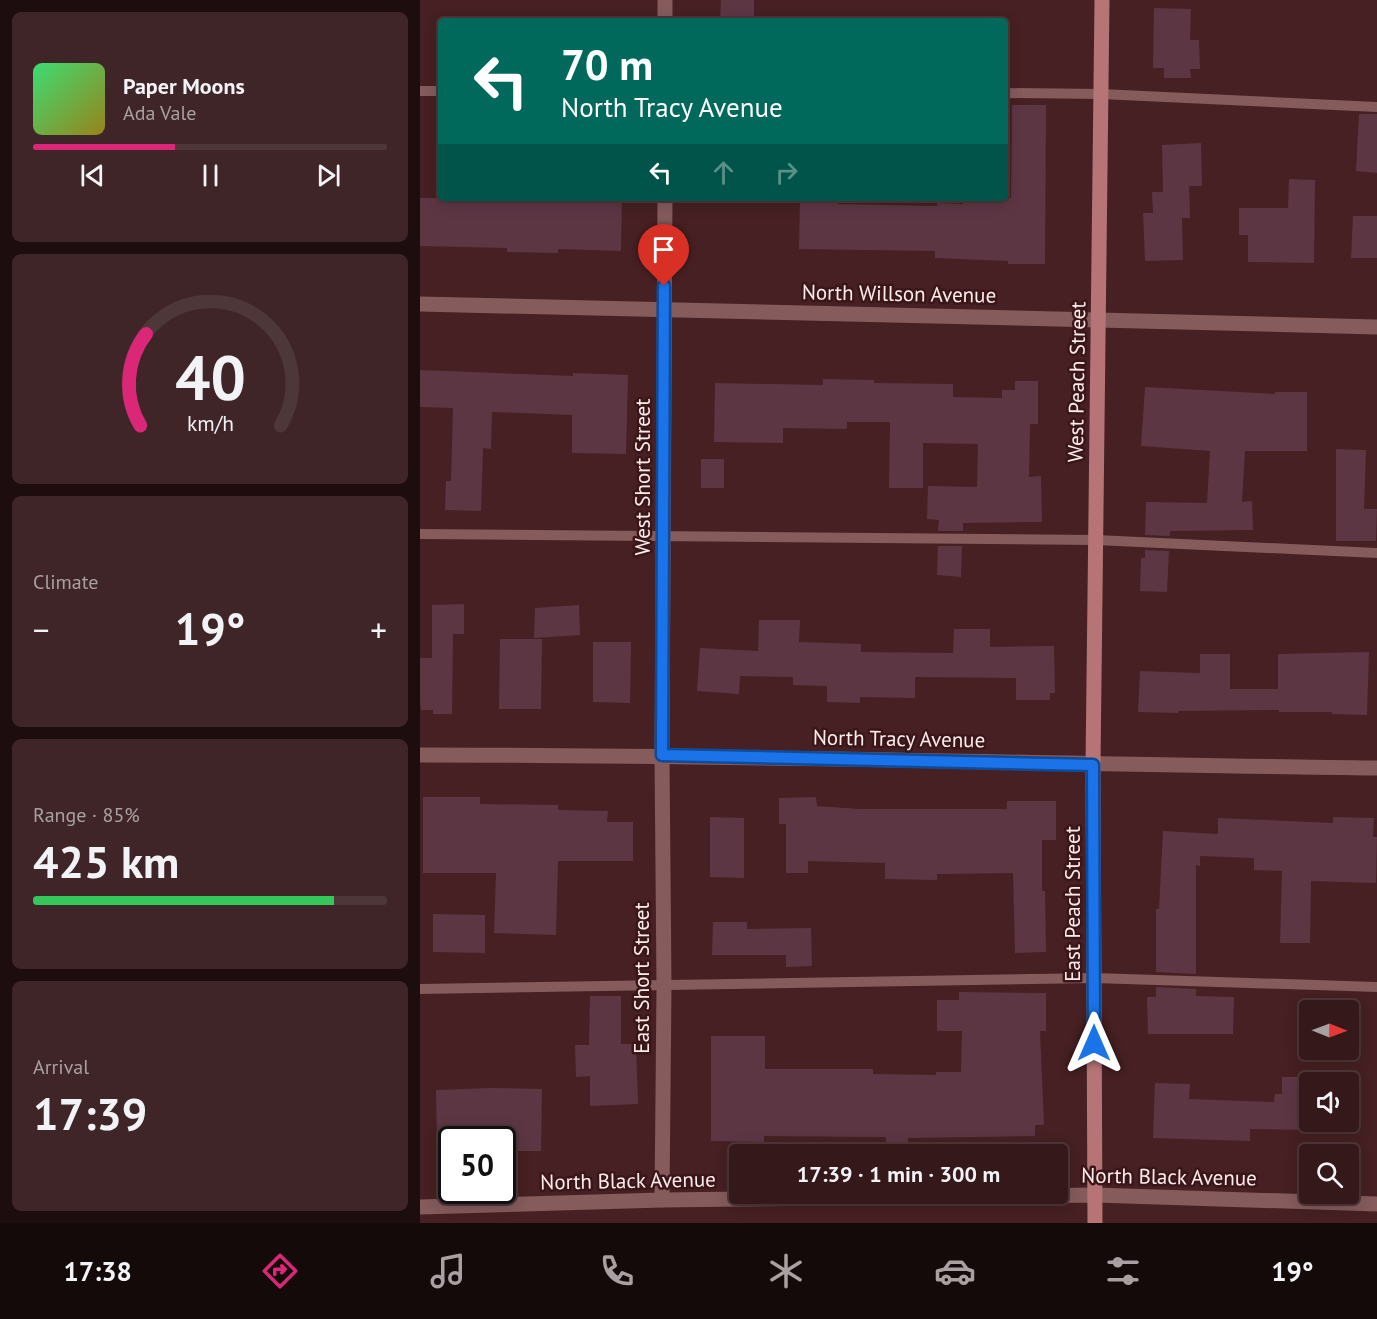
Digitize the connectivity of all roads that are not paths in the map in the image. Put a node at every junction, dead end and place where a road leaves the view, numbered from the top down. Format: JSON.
{"nodes":[{"id":1,"x":666,"y":0,"type":"edge"},
{"id":2,"x":1102,"y":0,"type":"edge"},
{"id":3,"x":665,"y":18,"type":"edge"},
{"id":4,"x":420,"y":91,"type":"edge"},
{"id":5,"x":438,"y":91,"type":"edge"},
{"id":6,"x":1008,"y":93,"type":"edge"},
{"id":7,"x":1101,"y":94,"type":"junction"},
{"id":8,"x":1377,"y":107,"type":"edge"},
{"id":9,"x":665,"y":201,"type":"edge"},
{"id":10,"x":420,"y":304,"type":"edge"},
{"id":11,"x":664,"y":309,"type":"junction"},
{"id":12,"x":1098,"y":320,"type":"junction"},
{"id":13,"x":1377,"y":327,"type":"edge"},
{"id":14,"x":420,"y":534,"type":"edge"},
{"id":15,"x":663,"y":536,"type":"junction"},
{"id":16,"x":1096,"y":540,"type":"junction"},
{"id":17,"x":1377,"y":553,"type":"edge"},
{"id":18,"x":420,"y":755,"type":"edge"},
{"id":19,"x":662,"y":755,"type":"junction"},
{"id":20,"x":1093,"y":765,"type":"junction"},
{"id":21,"x":1377,"y":768,"type":"edge"},
{"id":22,"x":1094,"y":978,"type":"junction"},
{"id":23,"x":664,"y":986,"type":"junction"},
{"id":24,"x":1377,"y":987,"type":"edge"},
{"id":25,"x":420,"y":989,"type":"edge"},
{"id":26,"x":1095,"y":1195,"type":"junction"},
{"id":27,"x":662,"y":1200,"type":"junction"},
{"id":28,"x":1377,"y":1204,"type":"edge"},
{"id":29,"x":420,"y":1207,"type":"edge"},
{"id":30,"x":1095,"y":1223,"type":"edge"}],
"edges":[{"from":1,"to":3,"type":"street"},
{"from":2,"to":7,"type":"main road","name":"West Peach Street"},
{"from":4,"to":5,"type":"lane"},
{"from":6,"to":7,"type":"lane"},
{"from":7,"to":8,"type":"lane"},
{"from":7,"to":12,"type":"main road","name":"West Peach Street"},
{"from":9,"to":11,"type":"street","name":"West Short Street"},
{"from":10,"to":11,"type":"street","name":"North Willson Avenue"},
{"from":11,"to":12,"type":"street","name":"North Willson Avenue"},
{"from":11,"to":15,"type":"street","name":"West Short Street"},
{"from":12,"to":13,"type":"street","name":"North Willson Avenue"},
{"from":12,"to":16,"type":"main road","name":"West Peach Street"},
{"from":14,"to":15,"type":"lane"},
{"from":15,"to":16,"type":"lane"},
{"from":15,"to":19,"type":"street","name":"West Short Street"},
{"from":16,"to":17,"type":"lane"},
{"from":16,"to":20,"type":"main road","name":"West Peach Street"},
{"from":18,"to":19,"type":"street","name":"North Tracy Avenue"},
{"from":19,"to":20,"type":"street","name":"North Tracy Avenue"},
{"from":19,"to":23,"type":"street","name":"East Short Street"},
{"from":20,"to":21,"type":"street","name":"North Tracy Avenue"},
{"from":20,"to":22,"type":"main road","name":"East Peach Street"},
{"from":22,"to":23,"type":"lane"},
{"from":22,"to":24,"type":"lane"},
{"from":22,"to":26,"type":"main road","name":"East Peach Street"},
{"from":23,"to":25,"type":"lane"},
{"from":23,"to":27,"type":"street","name":"East Short Street"},
{"from":26,"to":27,"type":"street","name":"North Black Avenue"},
{"from":26,"to":28,"type":"street","name":"North Black Avenue"},
{"from":26,"to":30,"type":"main road","name":"East Peach Street"},
{"from":27,"to":29,"type":"street","name":"North Black Avenue"}]}
